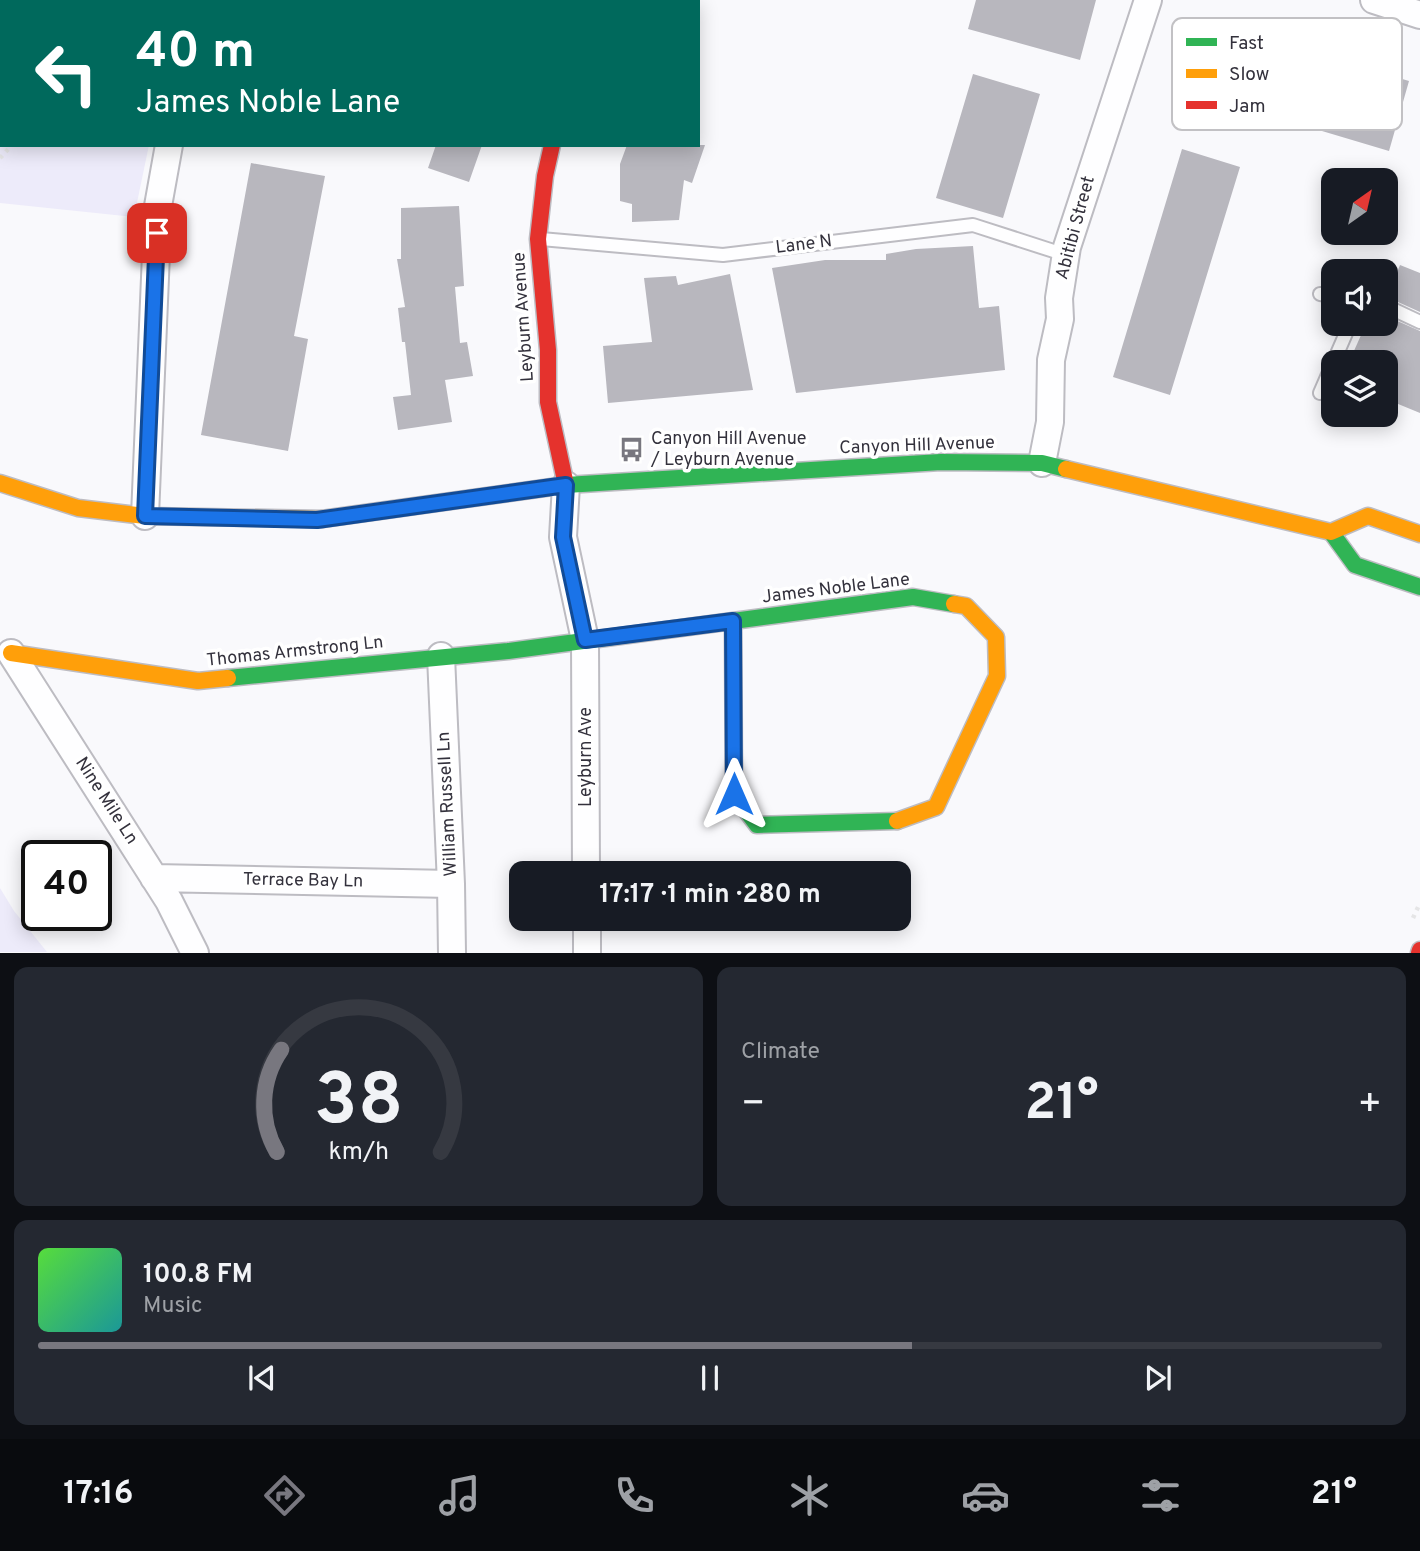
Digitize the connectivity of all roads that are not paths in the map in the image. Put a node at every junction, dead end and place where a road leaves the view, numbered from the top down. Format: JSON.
{"nodes":[{"id":1,"x":1148,"y":0,"type":"edge"},
{"id":2,"x":1374,"y":0,"type":"edge"},
{"id":3,"x":1420,"y":15,"type":"edge"},
{"id":4,"x":169,"y":147,"type":"edge"},
{"id":5,"x":552,"y":147,"type":"edge"},
{"id":6,"x":538,"y":239,"type":"junction"},
{"id":7,"x":1066,"y":255,"type":"junction"},
{"id":8,"x":1398,"y":311,"type":"edge"},
{"id":9,"x":1420,"y":321,"type":"edge"},
{"id":10,"x":1345,"y":336,"type":"edge"},
{"id":11,"x":1320,"y":393,"type":"dead end"},
{"id":12,"x":1042,"y":463,"type":"junction"},
{"id":13,"x":0,"y":483,"type":"edge"},
{"id":14,"x":566,"y":485,"type":"junction"},
{"id":15,"x":145,"y":516,"type":"junction"},
{"id":16,"x":1331,"y":532,"type":"junction"},
{"id":17,"x":1420,"y":534,"type":"edge"},
{"id":18,"x":1420,"y":587,"type":"edge"},
{"id":19,"x":733,"y":621,"type":"junction"},
{"id":20,"x":585,"y":640,"type":"junction"},
{"id":21,"x":11,"y":653,"type":"joint"},
{"id":22,"x":441,"y":656,"type":"junction"},
{"id":23,"x":586,"y":861,"type":"edge"},
{"id":24,"x":154,"y":878,"type":"junction"},
{"id":25,"x":451,"y":884,"type":"junction"},
{"id":26,"x":587,"y":931,"type":"edge"},
{"id":27,"x":195,"y":953,"type":"edge"},
{"id":28,"x":452,"y":953,"type":"edge"},
{"id":29,"x":587,"y":953,"type":"edge"}],
"edges":[{"from":1,"to":7,"type":"street","name":"Abitibi Street"},
{"from":2,"to":3,"type":"street"},
{"from":4,"to":15,"type":"street"},
{"from":5,"to":6,"type":"street","name":"Leyburn Avenue"},
{"from":6,"to":7,"type":"lane","name":"Lane N"},
{"from":6,"to":14,"type":"street","name":"Leyburn Avenue"},
{"from":7,"to":12,"type":"street","name":"Abitibi Street"},
{"from":8,"to":9,"type":"lane"},
{"from":10,"to":11,"type":"lane"},
{"from":12,"to":14,"type":"street","name":"Canyon Hill Avenue"},
{"from":12,"to":16,"type":"street","name":"Canyon Hill Avenue"},
{"from":13,"to":15,"type":"street","name":"Canyon Hill Avenue"},
{"from":14,"to":15,"type":"street","name":"Canyon Hill Avenue"},
{"from":14,"to":20,"type":"street","name":"Leyburn Ave"},
{"from":16,"to":17,"type":"street"},
{"from":16,"to":18,"type":"street"},
{"from":19,"to":19,"type":"street","name":"James Noble Lane"},
{"from":19,"to":20,"type":"street","name":"James Noble Lane"},
{"from":20,"to":22,"type":"street","name":"Thomas Armstrong Ln"},
{"from":20,"to":23,"type":"street","name":"Leyburn Ave"},
{"from":21,"to":22,"type":"street","name":"Thomas Armstrong Ln"},
{"from":21,"to":24,"type":"street","name":"Nine Mile Ln"},
{"from":22,"to":25,"type":"street","name":"William Russell Ln"},
{"from":24,"to":25,"type":"street","name":"Terrace Bay Ln"},
{"from":24,"to":27,"type":"street","name":"Nine Mile Ln"},
{"from":25,"to":28,"type":"street","name":"William Russell Ln"},
{"from":26,"to":29,"type":"street"}]}
